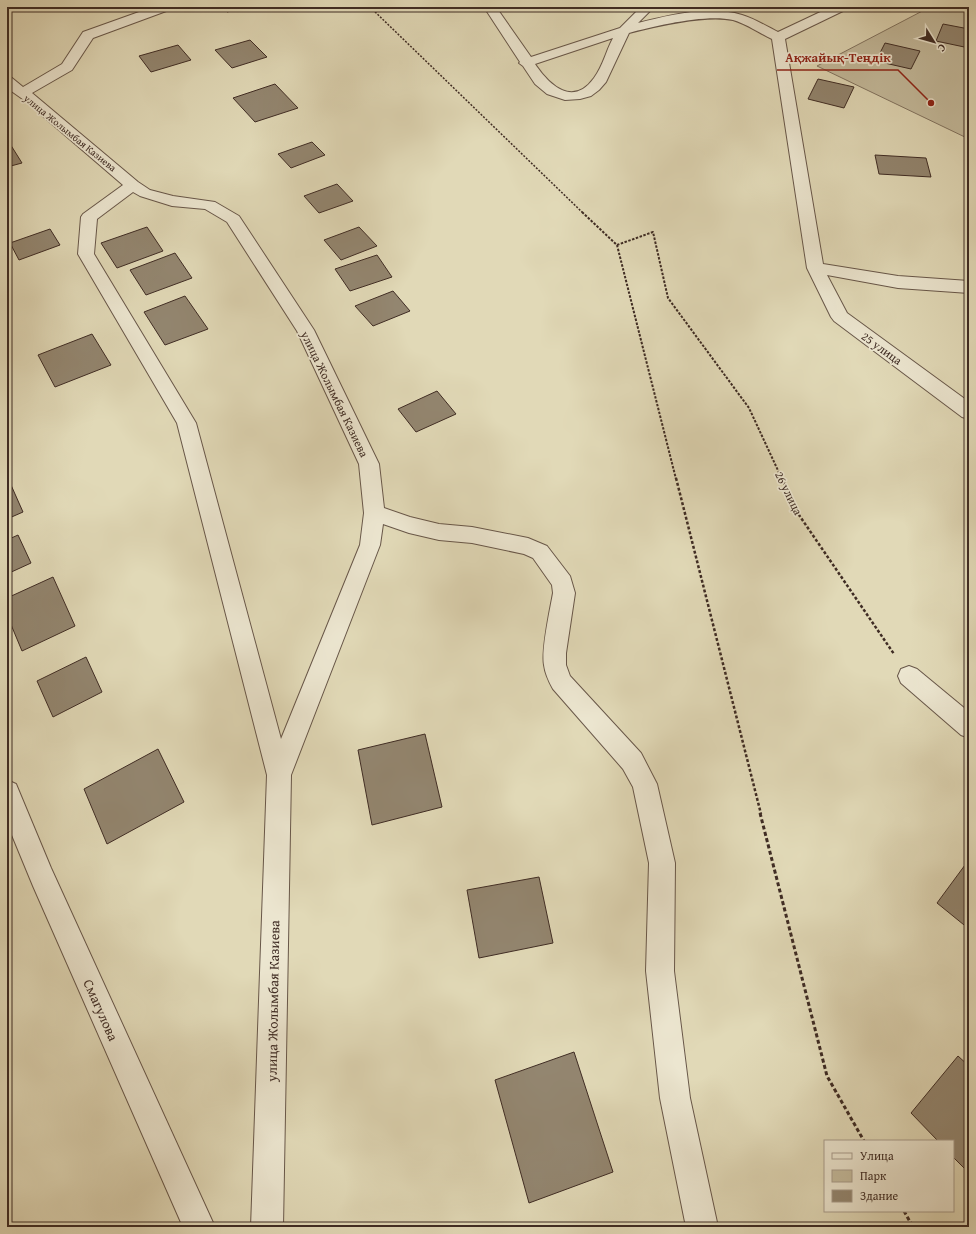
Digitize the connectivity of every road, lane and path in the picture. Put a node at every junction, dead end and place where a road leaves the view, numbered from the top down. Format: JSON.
{"nodes":[{"id":1,"x":165,"y":7,"type":"edge"},
{"id":2,"x":370,"y":7,"type":"edge"},
{"id":3,"x":490,"y":7,"type":"edge"},
{"id":4,"x":648,"y":7,"type":"edge"},
{"id":5,"x":841,"y":7,"type":"edge"},
{"id":6,"x":715,"y":11,"type":"edge"},
{"id":7,"x":742,"y":13,"type":"edge"},
{"id":8,"x":624,"y":31,"type":"junction"},
{"id":9,"x":778,"y":37,"type":"junction"},
{"id":10,"x":526,"y":63,"type":"junction"},
{"id":11,"x":15,"y":87,"type":"edge"},
{"id":12,"x":133,"y":185,"type":"junction"},
{"id":13,"x":617,"y":245,"type":"junction"},
{"id":14,"x":815,"y":268,"type":"junction"},
{"id":15,"x":969,"y":287,"type":"edge"},
{"id":16,"x":969,"y":412,"type":"edge"},
{"id":17,"x":374,"y":513,"type":"junction"},
{"id":18,"x":909,"y":676,"type":"joint"},
{"id":19,"x":969,"y":727,"type":"edge"},
{"id":20,"x":279,"y":775,"type":"junction"},
{"id":21,"x":7,"y":792,"type":"edge"},
{"id":22,"x":863,"y":1140,"type":"edge"},
{"id":23,"x":905,"y":1212,"type":"edge"},
{"id":24,"x":199,"y":1227,"type":"edge"},
{"id":25,"x":267,"y":1227,"type":"edge"},
{"id":26,"x":702,"y":1227,"type":"edge"},
{"id":27,"x":913,"y":1227,"type":"edge"}],
"edges":[{"from":1,"to":11,"type":"street"},
{"from":2,"to":13,"type":"path"},
{"from":3,"to":10,"type":"street"},
{"from":4,"to":8,"type":"street"},
{"from":5,"to":9,"type":"street"},
{"from":6,"to":7,"type":"street"},
{"from":6,"to":8,"type":"street"},
{"from":7,"to":9,"type":"street"},
{"from":8,"to":10,"type":"street"},
{"from":8,"to":10,"type":"street"},
{"from":9,"to":14,"type":"street","name":"25 улица"},
{"from":11,"to":12,"type":"street","name":"улица Жолымбая Казиева"},
{"from":12,"to":17,"type":"street","name":"улица Жолымбая Казиева"},
{"from":12,"to":20,"type":"street","name":"улица Жолымбая Казиева"},
{"from":13,"to":18,"type":"path","name":"26 улица"},
{"from":13,"to":22,"type":"path"},
{"from":14,"to":15,"type":"street"},
{"from":14,"to":16,"type":"street","name":"25 улица"},
{"from":17,"to":20,"type":"street","name":"улица Жолымбая Казиева"},
{"from":17,"to":26,"type":"street"},
{"from":18,"to":19,"type":"street"},
{"from":20,"to":25,"type":"street","name":"улица Жолымбая Казиева"},
{"from":21,"to":24,"type":"street","name":"Смагулова"},
{"from":23,"to":27,"type":"path"}]}
